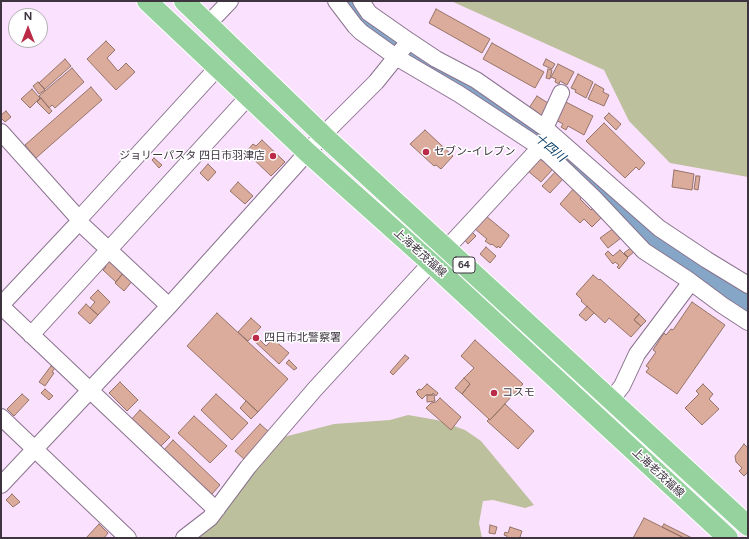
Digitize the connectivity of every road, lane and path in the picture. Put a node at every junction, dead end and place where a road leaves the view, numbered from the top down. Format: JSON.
{"nodes":[{"id":1,"x":147,"y":1,"type":"edge"},
{"id":2,"x":184,"y":1,"type":"edge"},
{"id":3,"x":230,"y":1,"type":"edge"},
{"id":4,"x":336,"y":1,"type":"edge"},
{"id":5,"x":361,"y":1,"type":"edge"},
{"id":6,"x":208,"y":24,"type":"junction"},
{"id":7,"x":408,"y":42,"type":"junction"},
{"id":8,"x":397,"y":56,"type":"junction"},
{"id":9,"x":218,"y":67,"type":"junction"},
{"id":10,"x":561,"y":93,"type":"dead end"},
{"id":11,"x":248,"y":97,"type":"junction"},
{"id":12,"x":1,"y":132,"type":"edge"},
{"id":13,"x":323,"y":135,"type":"junction"},
{"id":14,"x":546,"y":139,"type":"junction"},
{"id":15,"x":308,"y":153,"type":"junction"},
{"id":16,"x":79,"y":220,"type":"junction"},
{"id":17,"x":109,"y":249,"type":"junction"},
{"id":18,"x":446,"y":249,"type":"junction"},
{"id":19,"x":431,"y":263,"type":"junction"},
{"id":20,"x":692,"y":282,"type":"junction"},
{"id":21,"x":748,"y":285,"type":"edge"},
{"id":22,"x":1,"y":306,"type":"edge"},
{"id":23,"x":169,"y":306,"type":"junction"},
{"id":24,"x":748,"y":322,"type":"edge"},
{"id":25,"x":31,"y":335,"type":"junction"},
{"id":26,"x":90,"y":391,"type":"junction"},
{"id":27,"x":611,"y":400,"type":"junction"},
{"id":28,"x":1,"y":417,"type":"edge"},
{"id":29,"x":36,"y":450,"type":"junction"},
{"id":30,"x":1,"y":485,"type":"edge"},
{"id":31,"x":217,"y":509,"type":"junction"},
{"id":32,"x":748,"y":526,"type":"edge"},
{"id":33,"x":128,"y":538,"type":"edge"},
{"id":34,"x":184,"y":538,"type":"edge"},
{"id":35,"x":728,"y":538,"type":"edge"}],
"edges":[{"from":1,"to":9,"type":"main road","name":"上海老茂福線","number":"64"},
{"from":2,"to":6,"type":"main road","name":"上海老茂福線","number":"64"},
{"from":3,"to":6,"type":"street"},
{"from":4,"to":8,"type":"street"},
{"from":5,"to":7,"type":"street"},
{"from":6,"to":13,"type":"main road","name":"上海老茂福線","number":"64"},
{"from":7,"to":8,"type":"street"},
{"from":7,"to":14,"type":"street"},
{"from":8,"to":13,"type":"street"},
{"from":8,"to":14,"type":"street"},
{"from":9,"to":11,"type":"main road","name":"上海老茂福線","number":"64"},
{"from":9,"to":16,"type":"street"},
{"from":10,"to":14,"type":"street"},
{"from":11,"to":15,"type":"main road","name":"上海老茂福線","number":"64"},
{"from":11,"to":17,"type":"street"},
{"from":12,"to":16,"type":"street"},
{"from":13,"to":15,"type":"street"},
{"from":13,"to":18,"type":"main road","name":"上海老茂福線","number":"64"},
{"from":14,"to":18,"type":"street"},
{"from":14,"to":20,"type":"street"},
{"from":14,"to":21,"type":"street"},
{"from":15,"to":19,"type":"main road","name":"上海老茂福線","number":"64"},
{"from":15,"to":23,"type":"street"},
{"from":16,"to":17,"type":"street"},
{"from":16,"to":22,"type":"street"},
{"from":17,"to":23,"type":"street"},
{"from":17,"to":25,"type":"street"},
{"from":18,"to":27,"type":"main road","name":"上海老茂福線","number":"64"},
{"from":19,"to":31,"type":"street"},
{"from":19,"to":35,"type":"main road","name":"上海老茂福線","number":"64"},
{"from":20,"to":24,"type":"street"},
{"from":20,"to":27,"type":"street"},
{"from":22,"to":25,"type":"street"},
{"from":23,"to":26,"type":"street"},
{"from":25,"to":26,"type":"street"},
{"from":26,"to":29,"type":"street"},
{"from":26,"to":31,"type":"street"},
{"from":27,"to":32,"type":"main road","name":"上海老茂福線","number":"64"},
{"from":28,"to":29,"type":"street"},
{"from":29,"to":30,"type":"street"},
{"from":29,"to":33,"type":"street"},
{"from":31,"to":34,"type":"street"}]}
